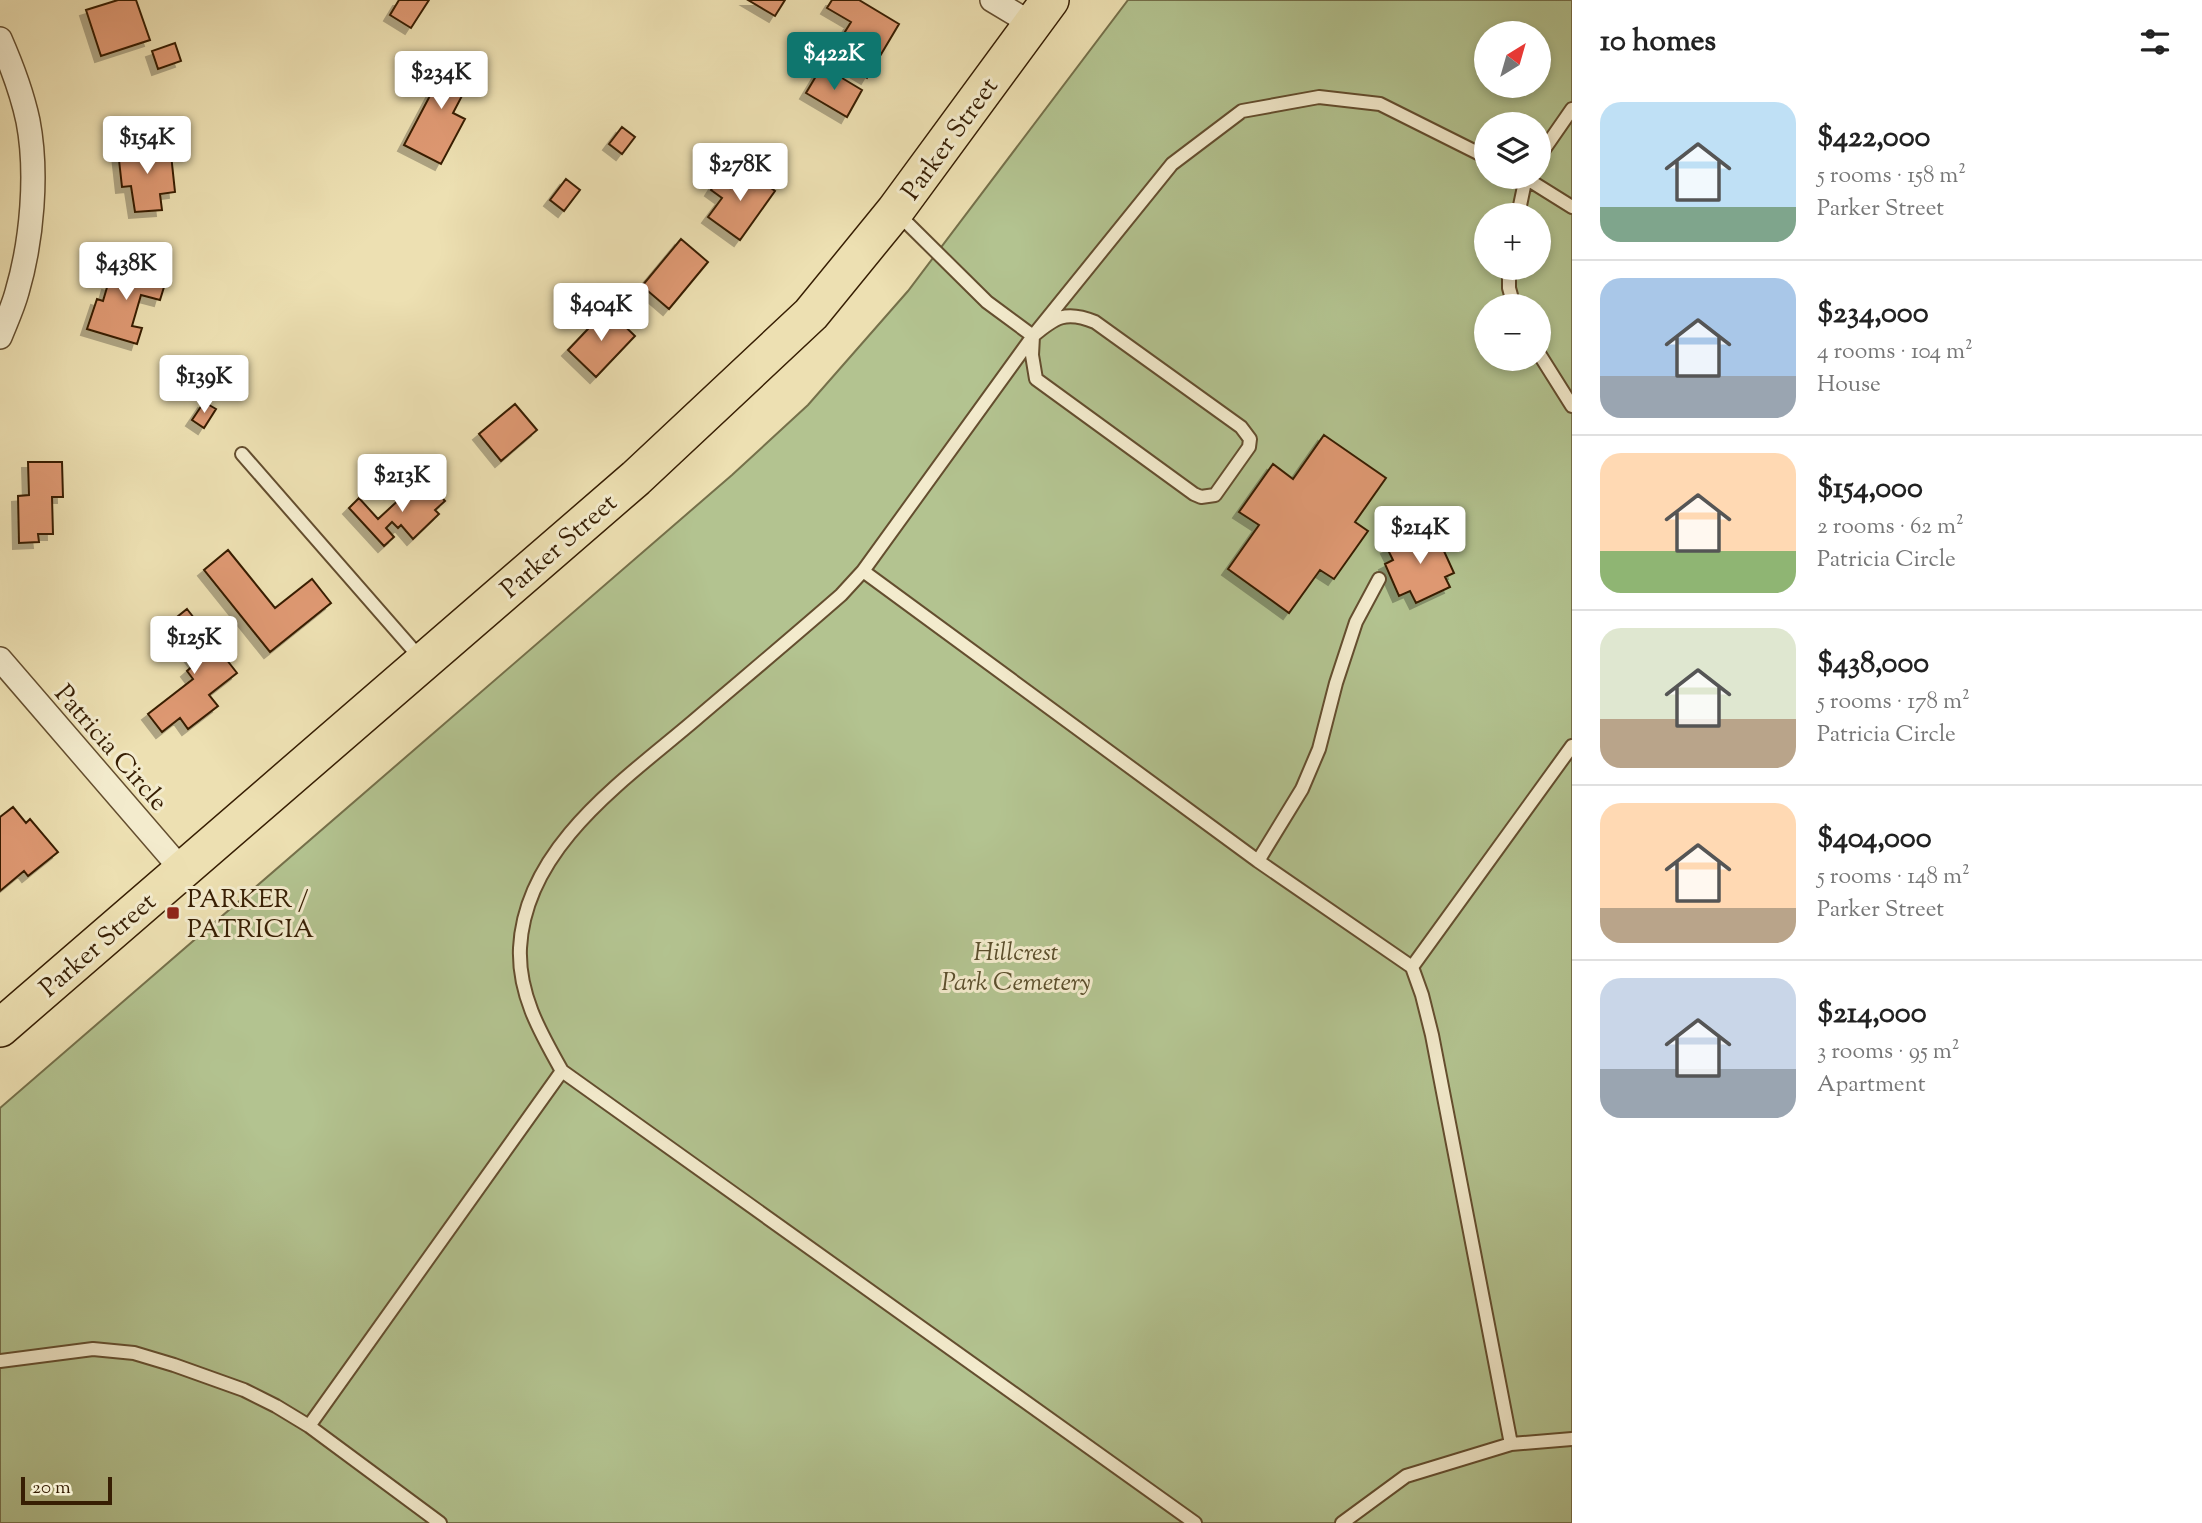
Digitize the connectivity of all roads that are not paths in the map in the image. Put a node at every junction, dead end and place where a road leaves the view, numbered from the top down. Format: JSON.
{"nodes":[{"id":1,"x":992,"y":0,"type":"edge"},
{"id":2,"x":1041,"y":12,"type":"edge"},
{"id":3,"x":0,"y":39,"type":"edge"},
{"id":4,"x":1572,"y":109,"type":"edge"},
{"id":5,"x":1551,"y":139,"type":"edge"},
{"id":6,"x":1474,"y":151,"type":"edge"},
{"id":7,"x":1544,"y":189,"type":"edge"},
{"id":8,"x":1572,"y":207,"type":"edge"},
{"id":9,"x":895,"y":211,"type":"junction"},
{"id":10,"x":1033,"y":336,"type":"junction"},
{"id":11,"x":0,"y":337,"type":"edge"},
{"id":12,"x":1550,"y":371,"type":"edge"},
{"id":13,"x":1572,"y":406,"type":"edge"},
{"id":14,"x":242,"y":454,"type":"dead end"},
{"id":15,"x":863,"y":571,"type":"junction"},
{"id":16,"x":1379,"y":579,"type":"dead end"},
{"id":17,"x":0,"y":659,"type":"edge"},
{"id":18,"x":424,"y":662,"type":"junction"},
{"id":19,"x":1572,"y":746,"type":"edge"},
{"id":20,"x":1258,"y":861,"type":"junction"},
{"id":21,"x":182,"y":870,"type":"junction"},
{"id":22,"x":1412,"y":967,"type":"junction"},
{"id":23,"x":0,"y":1028,"type":"edge"},
{"id":24,"x":562,"y":1071,"type":"junction"},
{"id":25,"x":0,"y":1361,"type":"edge"},
{"id":26,"x":309,"y":1426,"type":"junction"},
{"id":27,"x":1572,"y":1439,"type":"edge"},
{"id":28,"x":1511,"y":1444,"type":"junction"},
{"id":29,"x":440,"y":1523,"type":"edge"},
{"id":30,"x":1195,"y":1523,"type":"edge"},
{"id":31,"x":1342,"y":1523,"type":"edge"}],
"edges":[{"from":1,"to":2,"type":"street"},
{"from":2,"to":9,"type":"main road","name":"Parker Street"},
{"from":3,"to":11,"type":"street"},
{"from":4,"to":5,"type":"lane"},
{"from":6,"to":10,"type":"lane"},
{"from":7,"to":8,"type":"lane"},
{"from":9,"to":10,"type":"lane"},
{"from":9,"to":18,"type":"main road","name":"Parker Street"},
{"from":10,"to":10,"type":"lane"},
{"from":10,"to":15,"type":"lane"},
{"from":12,"to":13,"type":"lane"},
{"from":14,"to":18,"type":"lane"},
{"from":15,"to":20,"type":"lane"},
{"from":15,"to":24,"type":"lane"},
{"from":16,"to":20,"type":"lane"},
{"from":17,"to":21,"type":"street","name":"Patricia Circle"},
{"from":18,"to":21,"type":"main road","name":"Parker Street"},
{"from":19,"to":22,"type":"lane"},
{"from":20,"to":22,"type":"lane"},
{"from":21,"to":23,"type":"main road","name":"Parker Street"},
{"from":22,"to":28,"type":"lane"},
{"from":24,"to":26,"type":"lane"},
{"from":24,"to":30,"type":"lane"},
{"from":25,"to":26,"type":"lane"},
{"from":26,"to":29,"type":"lane"},
{"from":27,"to":28,"type":"lane"},
{"from":28,"to":31,"type":"lane"}]}
